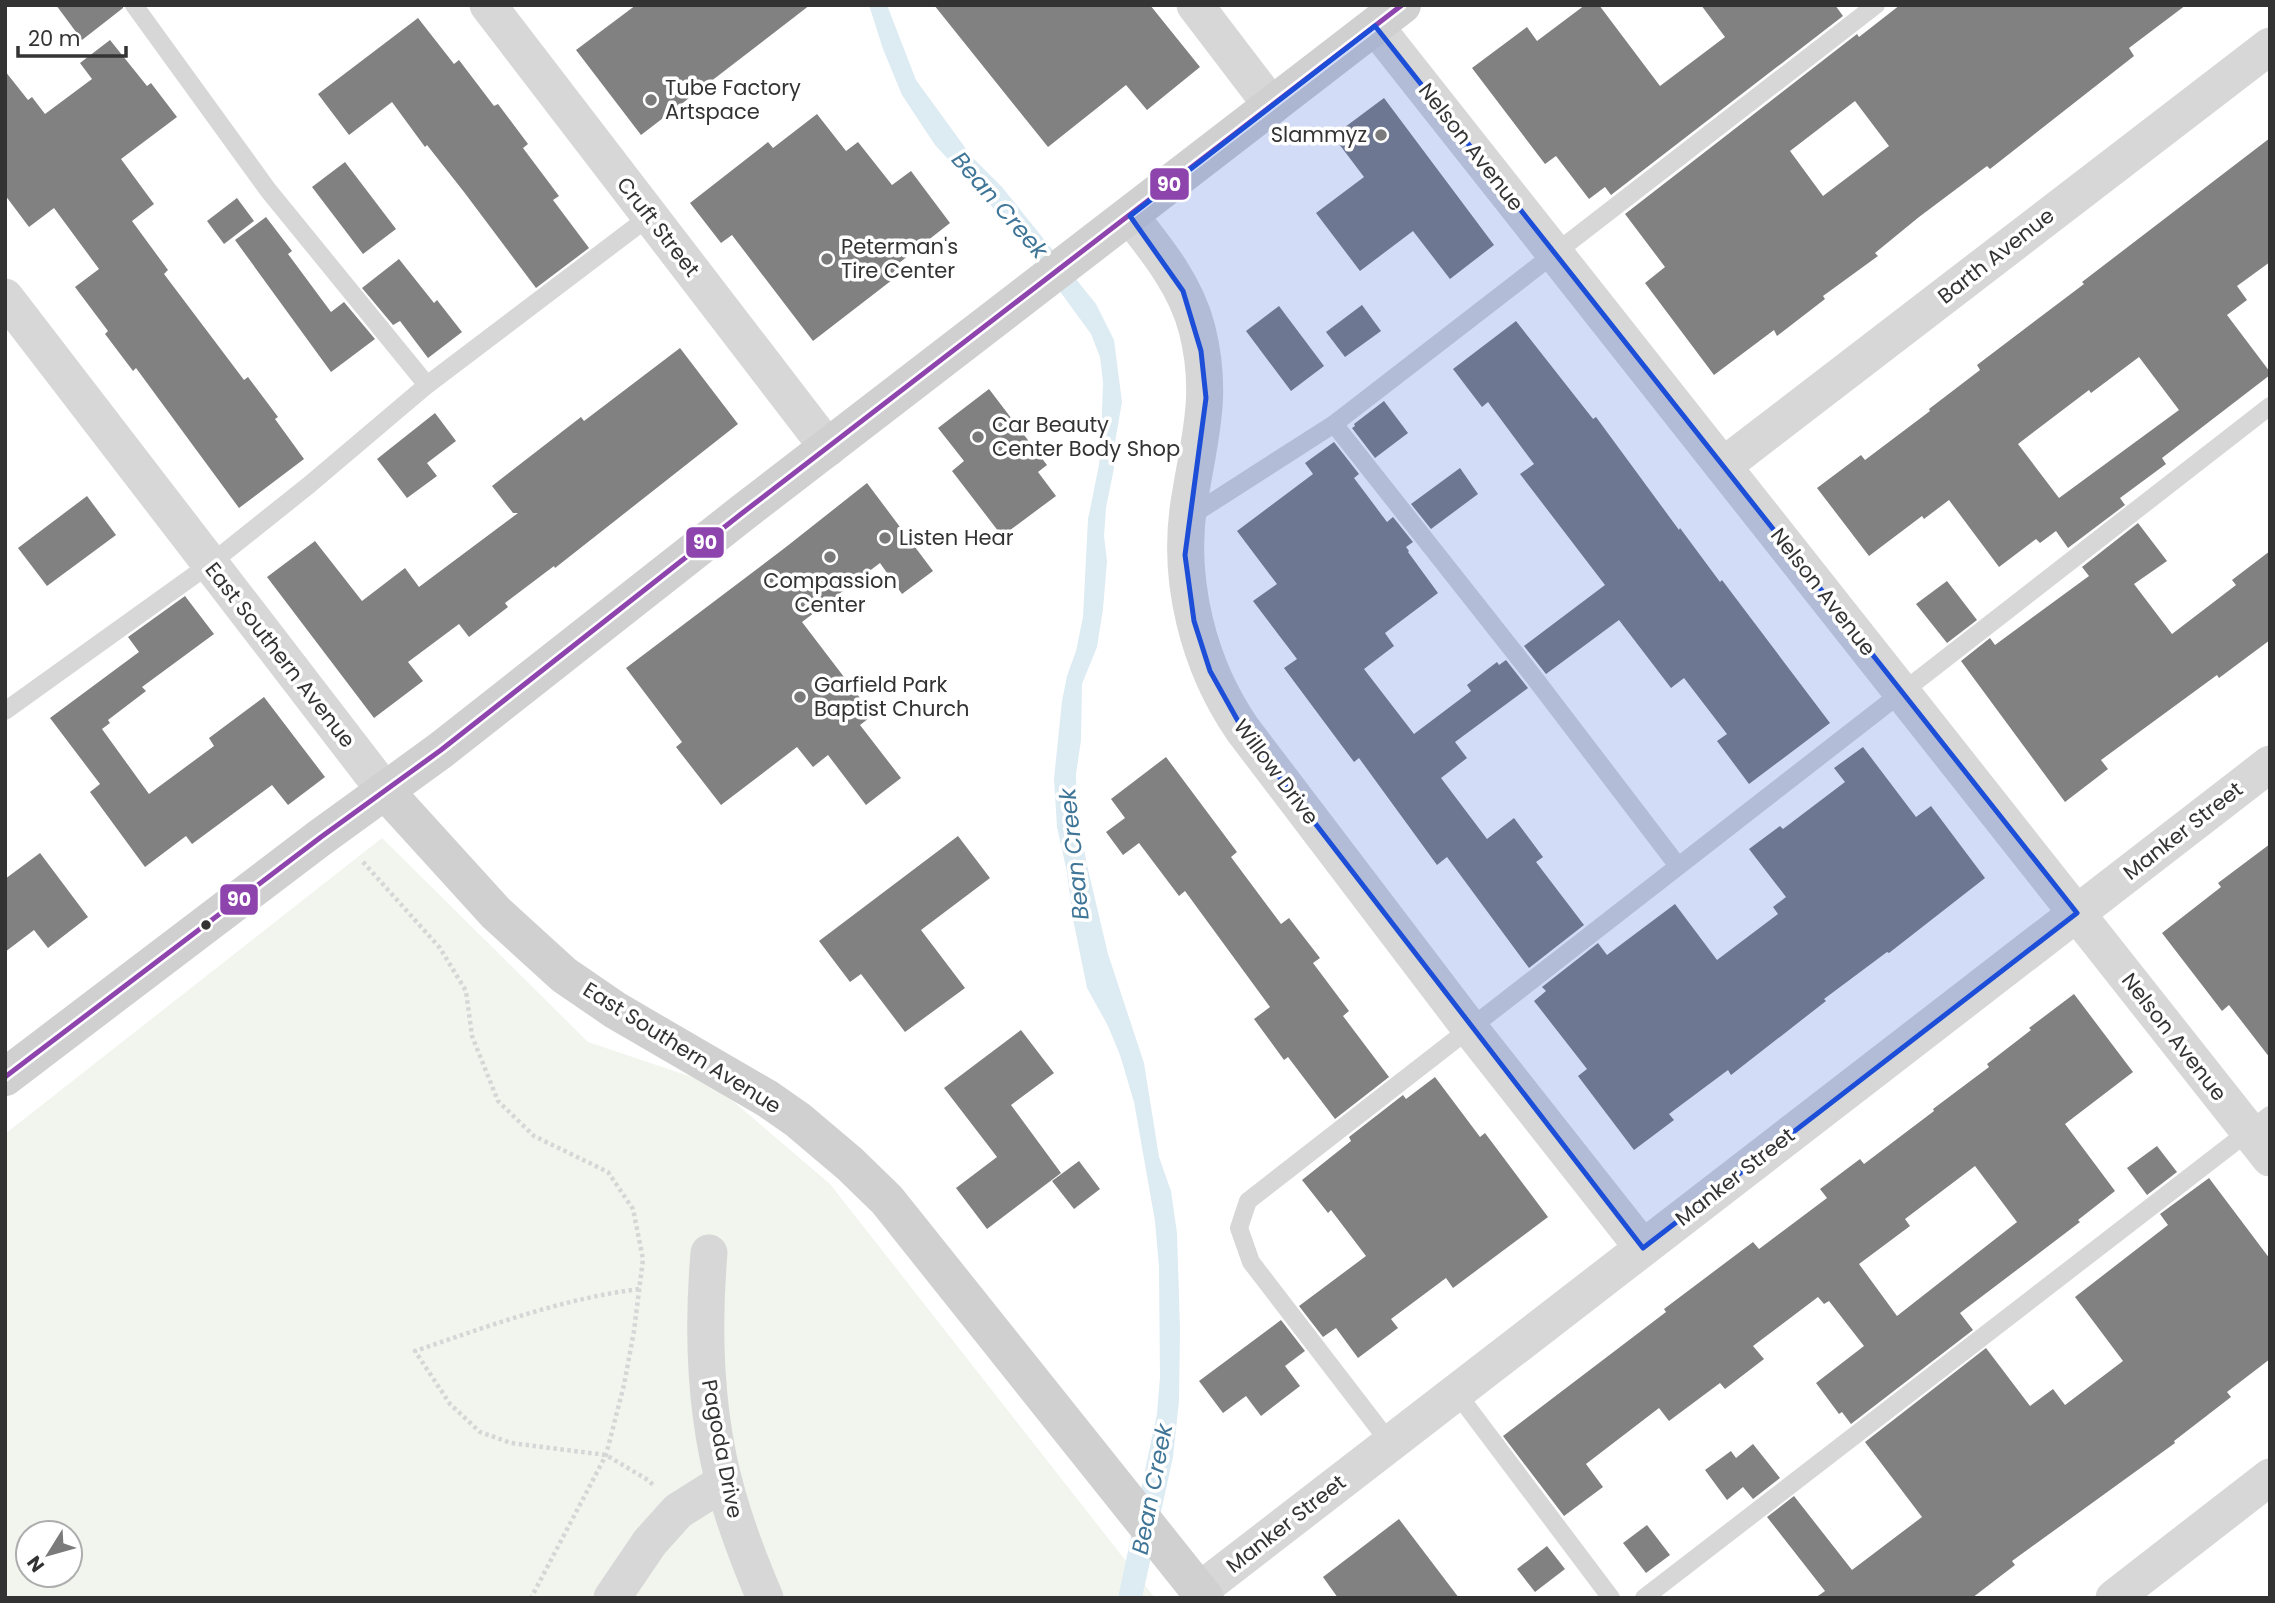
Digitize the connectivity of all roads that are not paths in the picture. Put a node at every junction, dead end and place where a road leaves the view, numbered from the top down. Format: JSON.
{"nodes":[{"id":1,"x":134,"y":5,"type":"edge"},
{"id":2,"x":488,"y":5,"type":"edge"},
{"id":3,"x":1195,"y":5,"type":"edge"},
{"id":4,"x":1877,"y":5,"type":"edge"},
{"id":5,"x":1389,"y":16,"type":"edge"},
{"id":6,"x":2270,"y":46,"type":"edge"},
{"id":7,"x":1272,"y":106,"type":"junction"},
{"id":8,"x":650,"y":216,"type":"junction"},
{"id":9,"x":1117,"y":226,"type":"junction"},
{"id":10,"x":1556,"y":254,"type":"junction"},
{"id":11,"x":5,"y":297,"type":"edge"},
{"id":12,"x":427,"y":385,"type":"junction"},
{"id":13,"x":2270,"y":406,"type":"edge"},
{"id":14,"x":1334,"y":424,"type":"junction"},
{"id":15,"x":828,"y":448,"type":"junction"},
{"id":16,"x":1723,"y":466,"type":"junction"},
{"id":17,"x":1187,"y":519,"type":"junction"},
{"id":18,"x":210,"y":564,"type":"junction"},
{"id":19,"x":1902,"y":692,"type":"junction"},
{"id":20,"x":5,"y":711,"type":"edge"},
{"id":21,"x":2270,"y":764,"type":"edge"},
{"id":22,"x":385,"y":791,"type":"junction"},
{"id":23,"x":1678,"y":866,"type":"junction"},
{"id":24,"x":2077,"y":913,"type":"junction"},
{"id":25,"x":1470,"y":1028,"type":"junction"},
{"id":26,"x":5,"y":1077,"type":"edge"},
{"id":27,"x":2263,"y":1135,"type":"edge"},
{"id":28,"x":1643,"y":1248,"type":"junction"},
{"id":29,"x":709,"y":1253,"type":"dead end"},
{"id":30,"x":1456,"y":1392,"type":"junction"},
{"id":31,"x":1390,"y":1443,"type":"junction"},
{"id":32,"x":2270,"y":1477,"type":"edge"},
{"id":33,"x":724,"y":1482,"type":"junction"},
{"id":34,"x":1202,"y":1594,"type":"edge"},
{"id":35,"x":612,"y":1598,"type":"edge"},
{"id":36,"x":765,"y":1598,"type":"edge"},
{"id":37,"x":1611,"y":1598,"type":"edge"},
{"id":38,"x":1644,"y":1598,"type":"edge"},
{"id":39,"x":2114,"y":1598,"type":"edge"}],
"edges":[{"from":1,"to":12,"type":"lane"},
{"from":2,"to":8,"type":"street","name":"Cruft Street"},
{"from":3,"to":7,"type":"street"},
{"from":4,"to":10,"type":"lane"},
{"from":5,"to":7,"type":"main road"},
{"from":5,"to":10,"type":"street","name":"Nelson Avenue"},
{"from":6,"to":16,"type":"street","name":"Barth Avenue"},
{"from":7,"to":9,"type":"main road"},
{"from":8,"to":12,"type":"lane"},
{"from":8,"to":15,"type":"street","name":"Cruft Street"},
{"from":9,"to":15,"type":"main road"},
{"from":9,"to":17,"type":"street","name":"Willow Drive"},
{"from":10,"to":14,"type":"lane"},
{"from":10,"to":16,"type":"street","name":"Nelson Avenue"},
{"from":11,"to":18,"type":"street","name":"East Southern Avenue"},
{"from":12,"to":18,"type":"lane"},
{"from":13,"to":19,"type":"lane"},
{"from":14,"to":17,"type":"lane"},
{"from":14,"to":23,"type":"lane"},
{"from":15,"to":22,"type":"main road"},
{"from":16,"to":19,"type":"street","name":"Nelson Avenue"},
{"from":17,"to":25,"type":"street","name":"Willow Drive"},
{"from":18,"to":20,"type":"lane"},
{"from":18,"to":22,"type":"street","name":"East Southern Avenue"},
{"from":19,"to":23,"type":"lane"},
{"from":19,"to":24,"type":"street","name":"Nelson Avenue"},
{"from":21,"to":24,"type":"street","name":"Manker Street"},
{"from":22,"to":26,"type":"main road"},
{"from":22,"to":34,"type":"main road","name":"East Southern Avenue"},
{"from":23,"to":25,"type":"lane"},
{"from":24,"to":27,"type":"street","name":"Nelson Avenue"},
{"from":24,"to":28,"type":"street","name":"Manker Street"},
{"from":25,"to":28,"type":"street","name":"Willow Drive"},
{"from":25,"to":31,"type":"lane"},
{"from":27,"to":38,"type":"lane"},
{"from":28,"to":30,"type":"street","name":"Manker Street"},
{"from":29,"to":33,"type":"street","name":"Pagoda Drive"},
{"from":30,"to":31,"type":"street","name":"Manker Street"},
{"from":30,"to":37,"type":"lane"},
{"from":31,"to":34,"type":"street","name":"Manker Street"},
{"from":32,"to":39,"type":"street"},
{"from":33,"to":35,"type":"street"},
{"from":33,"to":36,"type":"street","name":"Pagoda Drive"}]}
